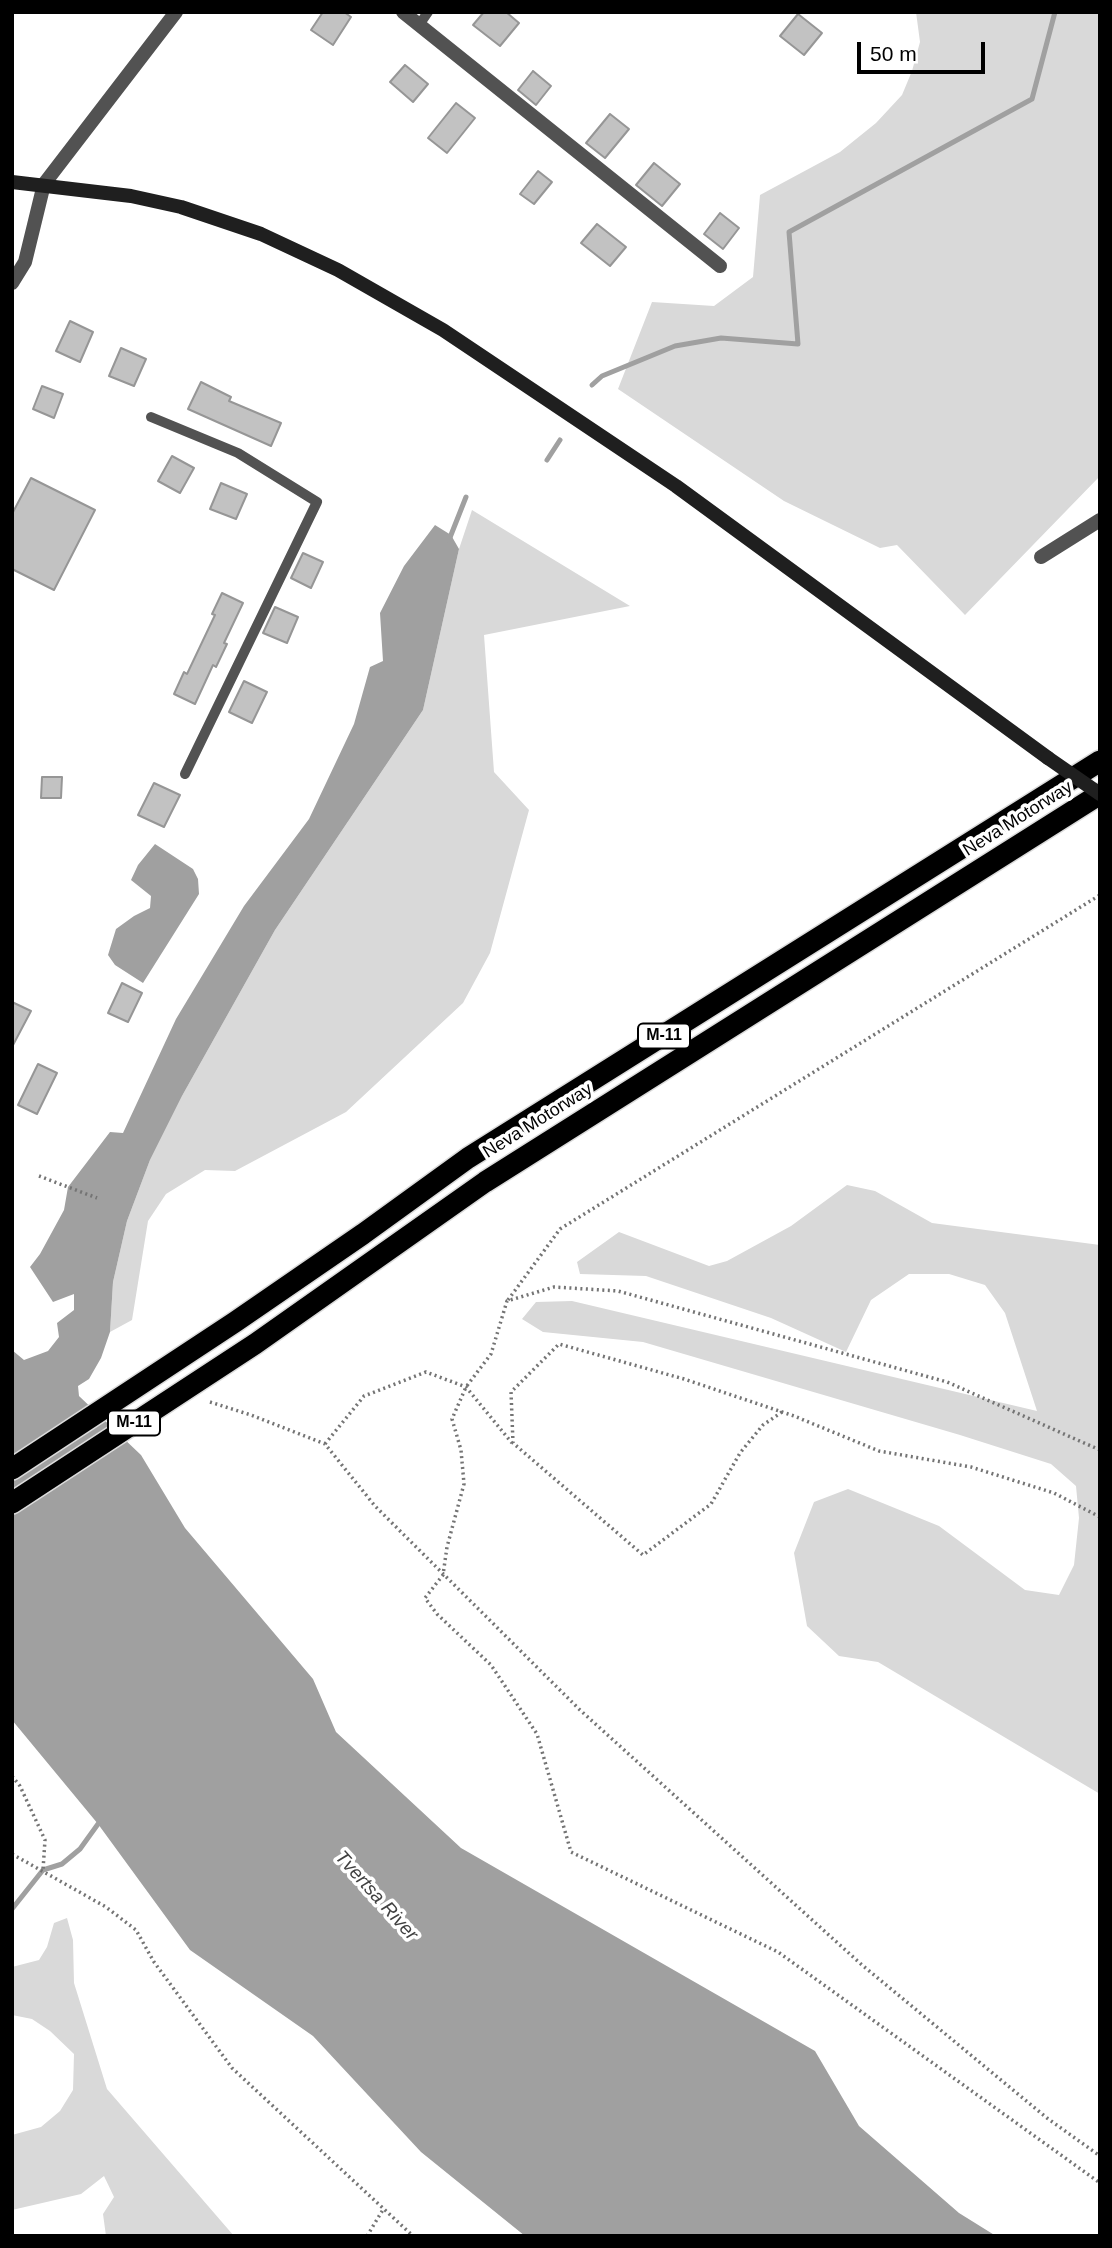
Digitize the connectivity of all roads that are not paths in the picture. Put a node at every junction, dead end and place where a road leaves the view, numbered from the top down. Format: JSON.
{"nodes":[{"id":1,"x":176,"y":12,"type":"edge"},
{"id":2,"x":403,"y":12,"type":"edge"},
{"id":3,"x":428,"y":12,"type":"edge"},
{"id":4,"x":419,"y":25,"type":"junction"},
{"id":5,"x":12,"y":182,"type":"edge"},
{"id":6,"x":44,"y":184,"type":"junction"},
{"id":7,"x":720,"y":265,"type":"dead end"},
{"id":8,"x":12,"y":283,"type":"edge"},
{"id":9,"x":151,"y":417,"type":"dead end"},
{"id":10,"x":1100,"y":520,"type":"edge"},
{"id":11,"x":1041,"y":557,"type":"dead end"},
{"id":12,"x":1100,"y":761,"type":"edge"},
{"id":13,"x":185,"y":774,"type":"dead end"},
{"id":14,"x":1100,"y":794,"type":"edge"},
{"id":15,"x":12,"y":1469,"type":"edge"},
{"id":16,"x":12,"y":1503,"type":"edge"}],
"edges":[{"from":1,"to":6,"type":"street"},
{"from":2,"to":4,"type":"street"},
{"from":3,"to":4,"type":"lane"},
{"from":4,"to":7,"type":"street"},
{"from":5,"to":6,"type":"main road"},
{"from":6,"to":8,"type":"street"},
{"from":6,"to":14,"type":"main road","bridge":true},
{"from":9,"to":13,"type":"lane"},
{"from":10,"to":11,"type":"street"},
{"from":12,"to":15,"type":"highway","name":"Neva Motorway","number":"М-11"},
{"from":14,"to":16,"type":"highway","name":"Neva Motorway","number":"М-11"}]}
